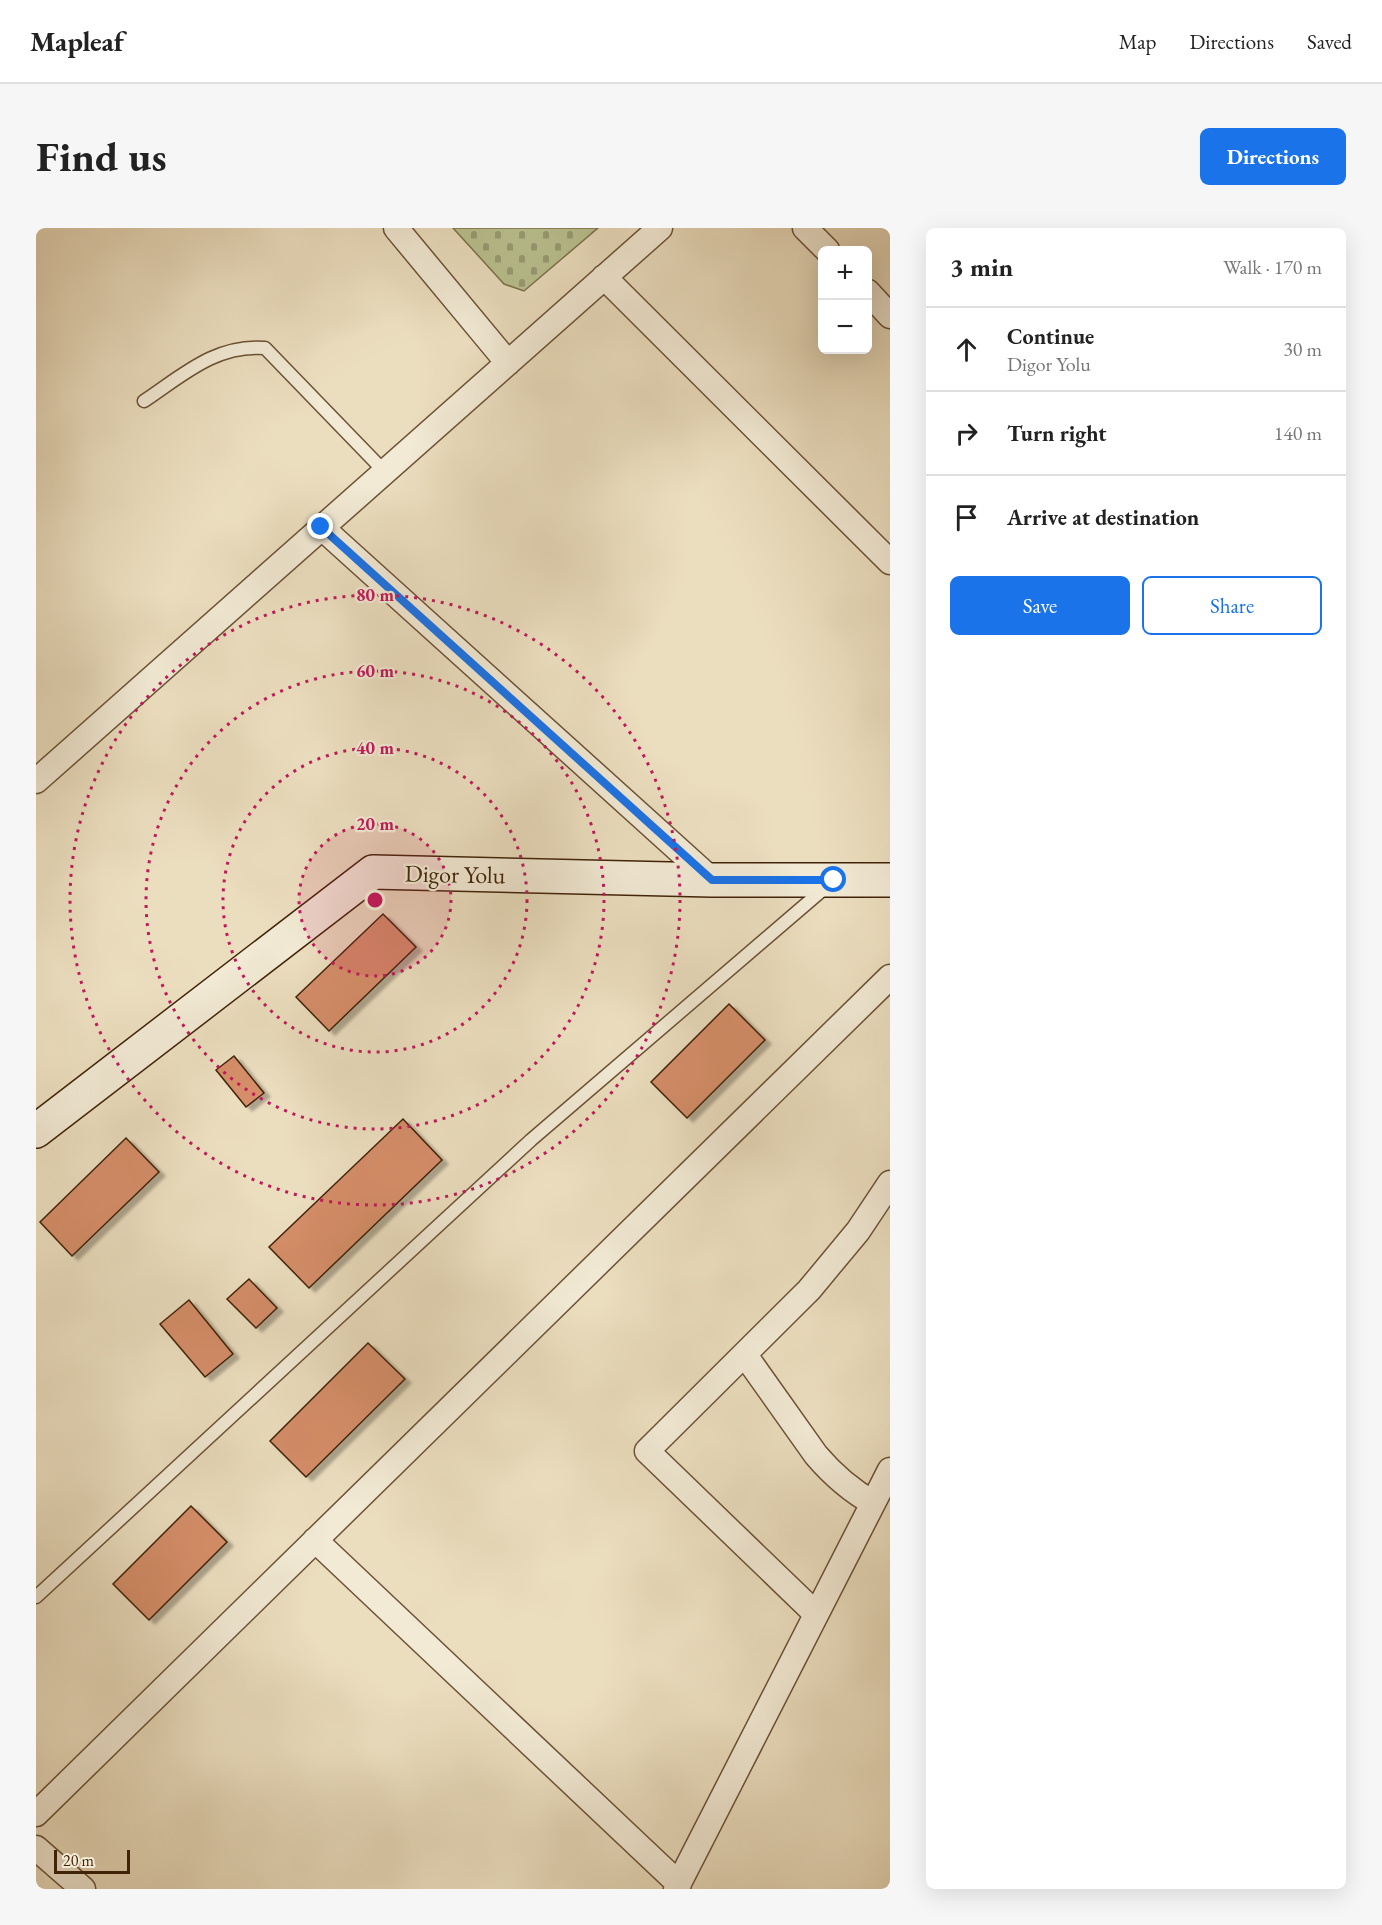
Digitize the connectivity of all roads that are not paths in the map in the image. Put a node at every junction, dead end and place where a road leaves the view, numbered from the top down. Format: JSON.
{"nodes":[{"id":1,"x":396,"y":228,"type":"edge"},
{"id":2,"x":660,"y":228,"type":"edge"},
{"id":3,"x":805,"y":228,"type":"edge"},
{"id":4,"x":823,"y":246,"type":"edge"},
{"id":5,"x":604,"y":277,"type":"junction"},
{"id":6,"x":872,"y":297,"type":"edge"},
{"id":7,"x":890,"y":316,"type":"edge"},
{"id":8,"x":508,"y":363,"type":"junction"},
{"id":9,"x":144,"y":401,"type":"dead end"},
{"id":10,"x":384,"y":471,"type":"junction"},
{"id":11,"x":321,"y":527,"type":"junction"},
{"id":12,"x":890,"y":562,"type":"edge"},
{"id":13,"x":36,"y":781,"type":"edge"},
{"id":14,"x":712,"y":880,"type":"junction"},
{"id":15,"x":834,"y":880,"type":"junction"},
{"id":16,"x":890,"y":880,"type":"edge"},
{"id":17,"x":890,"y":977,"type":"edge"},
{"id":18,"x":36,"y":1131,"type":"edge"},
{"id":19,"x":890,"y":1183,"type":"edge"},
{"id":20,"x":745,"y":1355,"type":"junction"},
{"id":21,"x":890,"y":1470,"type":"edge"},
{"id":22,"x":873,"y":1503,"type":"junction"},
{"id":23,"x":315,"y":1540,"type":"junction"},
{"id":24,"x":36,"y":1597,"type":"edge"},
{"id":25,"x":816,"y":1614,"type":"junction"},
{"id":26,"x":36,"y":1814,"type":"edge"},
{"id":27,"x":36,"y":1848,"type":"edge"},
{"id":28,"x":677,"y":1886,"type":"edge"},
{"id":29,"x":82,"y":1889,"type":"edge"}],
"edges":[{"from":1,"to":8,"type":"street"},
{"from":2,"to":5,"type":"street"},
{"from":3,"to":4,"type":"street"},
{"from":5,"to":8,"type":"street"},
{"from":5,"to":12,"type":"street"},
{"from":6,"to":7,"type":"street"},
{"from":8,"to":10,"type":"street"},
{"from":9,"to":10,"type":"lane"},
{"from":10,"to":11,"type":"street"},
{"from":11,"to":13,"type":"street"},
{"from":11,"to":14,"type":"street"},
{"from":14,"to":15,"type":"main road","name":"Digor Yolu"},
{"from":14,"to":18,"type":"main road","name":"Digor Yolu"},
{"from":15,"to":16,"type":"main road","name":"Digor Yolu"},
{"from":15,"to":24,"type":"lane"},
{"from":17,"to":23,"type":"street"},
{"from":19,"to":20,"type":"street"},
{"from":20,"to":22,"type":"street"},
{"from":20,"to":25,"type":"street"},
{"from":21,"to":22,"type":"street"},
{"from":22,"to":25,"type":"street"},
{"from":23,"to":26,"type":"street"},
{"from":23,"to":28,"type":"street"},
{"from":25,"to":28,"type":"street"},
{"from":27,"to":29,"type":"street"}]}
